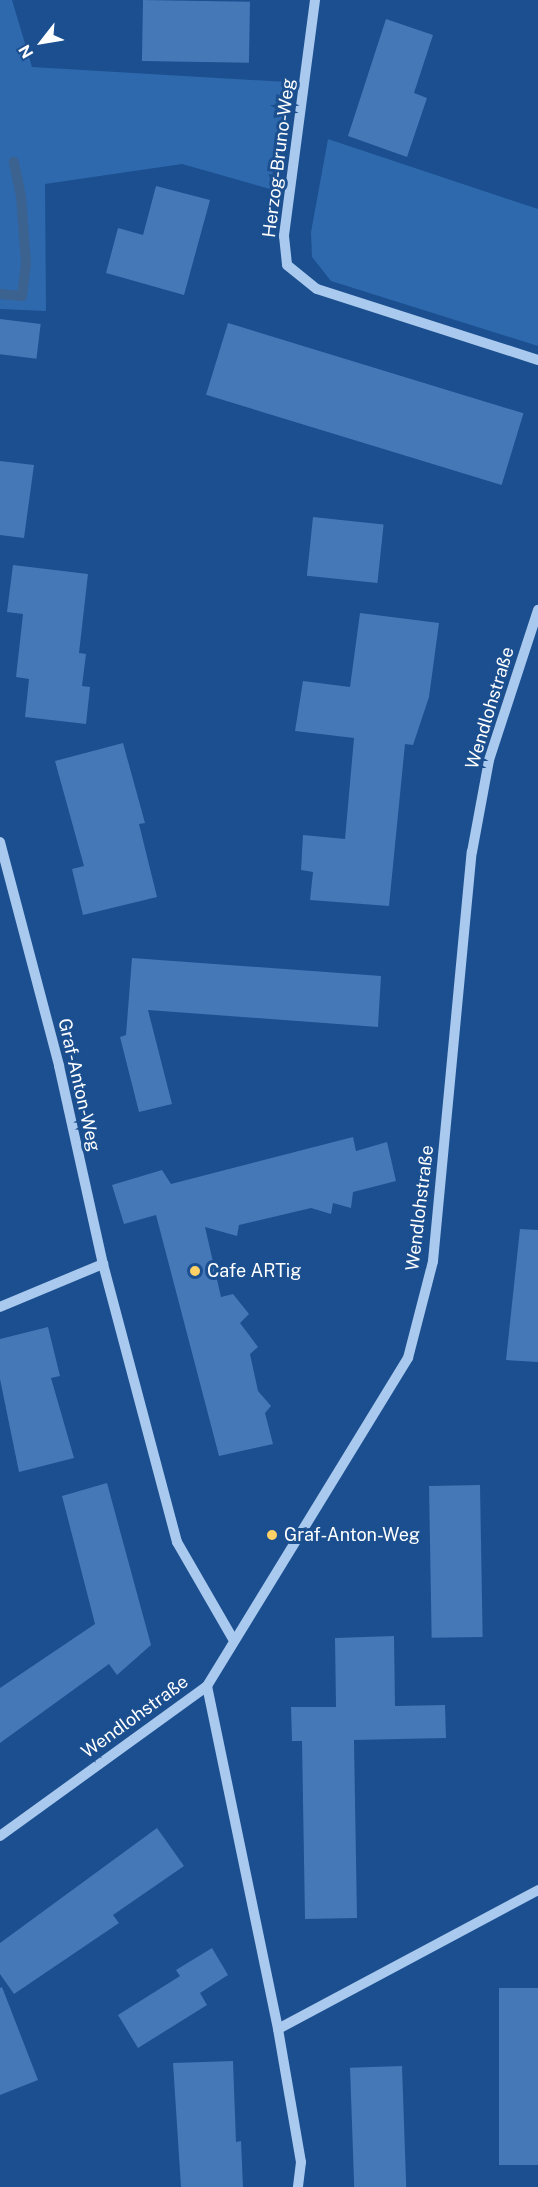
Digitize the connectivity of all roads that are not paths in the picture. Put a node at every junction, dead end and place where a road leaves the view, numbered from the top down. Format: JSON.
{"nodes":[{"id":1,"x":315,"y":0,"type":"edge"},
{"id":2,"x":538,"y":360,"type":"edge"},
{"id":3,"x":538,"y":610,"type":"edge"},
{"id":4,"x":0,"y":842,"type":"edge"},
{"id":5,"x":103,"y":1264,"type":"junction"},
{"id":6,"x":0,"y":1306,"type":"edge"},
{"id":7,"x":233,"y":1639,"type":"junction"},
{"id":8,"x":207,"y":1686,"type":"junction"},
{"id":9,"x":0,"y":1836,"type":"edge"},
{"id":10,"x":538,"y":1890,"type":"edge"},
{"id":11,"x":278,"y":2029,"type":"junction"},
{"id":12,"x":298,"y":2187,"type":"edge"}],
"edges":[{"from":1,"to":2,"type":"street","name":"Herzog-Bruno-Weg"},
{"from":3,"to":7,"type":"street","name":"Wendlohstraße"},
{"from":4,"to":5,"type":"street","name":"Graf-Anton-Weg"},
{"from":5,"to":6,"type":"street"},
{"from":5,"to":7,"type":"street","name":"Graf-Anton-Weg"},
{"from":7,"to":8,"type":"street","name":"Wendlohstraße"},
{"from":8,"to":9,"type":"street","name":"Wendlohstraße"},
{"from":8,"to":11,"type":"street"},
{"from":10,"to":11,"type":"street"},
{"from":11,"to":12,"type":"street"}]}
